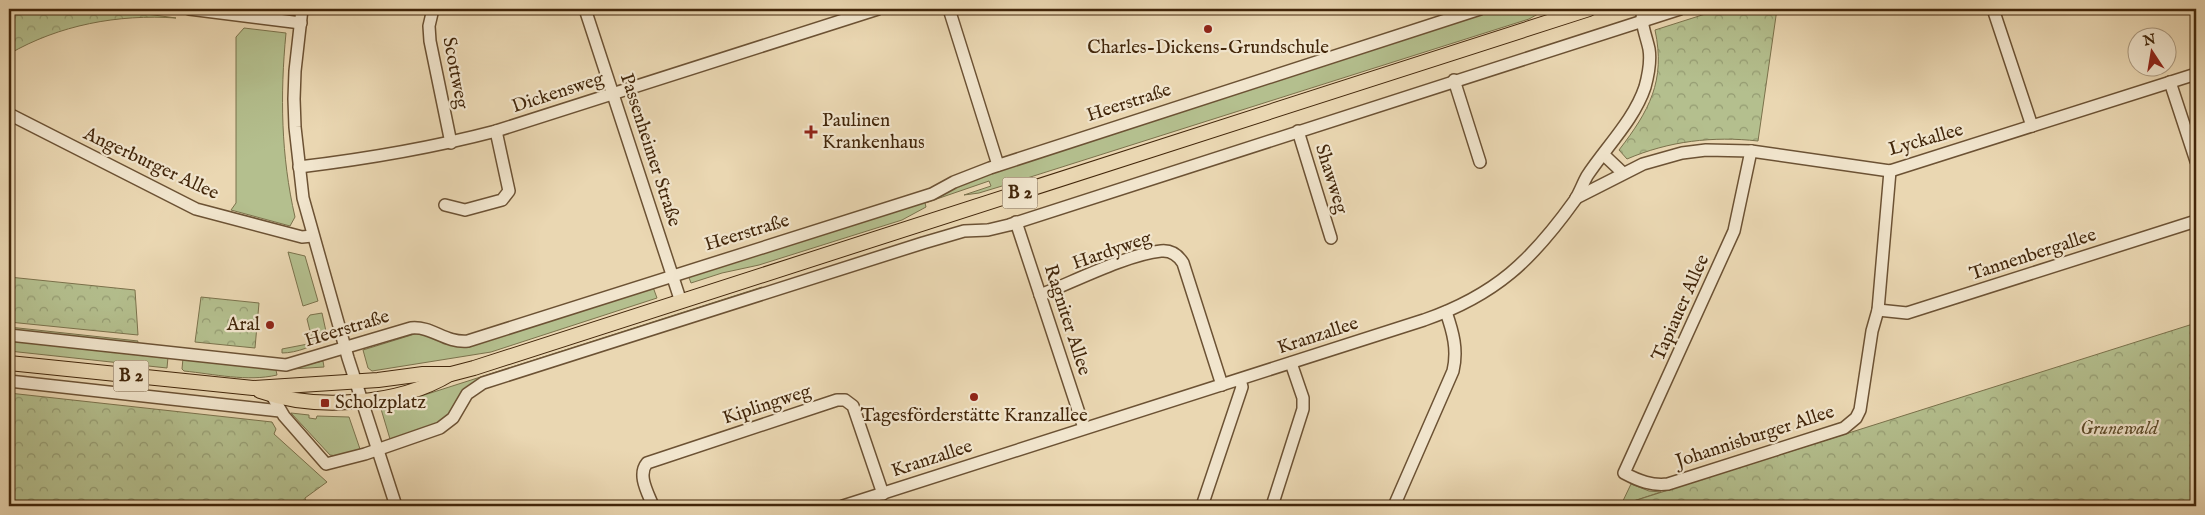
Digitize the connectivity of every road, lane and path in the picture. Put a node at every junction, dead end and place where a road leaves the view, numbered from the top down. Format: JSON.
{"nodes":[{"id":1,"x":188,"y":9,"type":"edge"},
{"id":2,"x":302,"y":9,"type":"edge"},
{"id":3,"x":433,"y":9,"type":"edge"},
{"id":4,"x":585,"y":9,"type":"edge"},
{"id":5,"x":878,"y":9,"type":"edge"},
{"id":6,"x":948,"y":9,"type":"edge"},
{"id":7,"x":1480,"y":9,"type":"edge"},
{"id":8,"x":1588,"y":9,"type":"edge"},
{"id":9,"x":1632,"y":9,"type":"edge"},
{"id":10,"x":1643,"y":9,"type":"edge"},
{"id":11,"x":1680,"y":9,"type":"edge"},
{"id":12,"x":1993,"y":9,"type":"edge"},
{"id":13,"x":253,"y":13,"type":"edge"},
{"id":14,"x":1642,"y":21,"type":"junction"},
{"id":15,"x":301,"y":23,"type":"junction"},
{"id":16,"x":2196,"y":74,"type":"edge"},
{"id":17,"x":1454,"y":80,"type":"junction"},
{"id":18,"x":2170,"y":82,"type":"junction"},
{"id":19,"x":613,"y":93,"type":"junction"},
{"id":20,"x":9,"y":114,"type":"edge"},
{"id":21,"x":2032,"y":126,"type":"junction"},
{"id":22,"x":496,"y":131,"type":"junction"},
{"id":23,"x":1298,"y":131,"type":"junction"},
{"id":24,"x":450,"y":143,"type":"junction"},
{"id":25,"x":1751,"y":151,"type":"junction"},
{"id":26,"x":1604,"y":155,"type":"junction"},
{"id":27,"x":2196,"y":161,"type":"edge"},
{"id":28,"x":1480,"y":162,"type":"dead end"},
{"id":29,"x":998,"y":165,"type":"junction"},
{"id":30,"x":299,"y":166,"type":"junction"},
{"id":31,"x":1890,"y":171,"type":"junction"},
{"id":32,"x":1623,"y":173,"type":"junction"},
{"id":33,"x":1576,"y":198,"type":"junction"},
{"id":34,"x":445,"y":205,"type":"dead end"},
{"id":35,"x":2196,"y":221,"type":"edge"},
{"id":36,"x":1016,"y":222,"type":"junction"},
{"id":37,"x":312,"y":236,"type":"junction"},
{"id":38,"x":1330,"y":238,"type":"dead end"},
{"id":39,"x":673,"y":276,"type":"junction"},
{"id":40,"x":1040,"y":295,"type":"junction"},
{"id":41,"x":681,"y":302,"type":"junction"},
{"id":42,"x":1878,"y":310,"type":"junction"},
{"id":43,"x":1446,"y":312,"type":"junction"},
{"id":44,"x":9,"y":334,"type":"edge"},
{"id":45,"x":345,"y":349,"type":"junction"},
{"id":46,"x":9,"y":362,"type":"edge"},
{"id":47,"x":1291,"y":363,"type":"junction"},
{"id":48,"x":451,"y":374,"type":"junction"},
{"id":49,"x":1240,"y":380,"type":"junction"},
{"id":50,"x":9,"y":381,"type":"edge"},
{"id":51,"x":356,"y":382,"type":"junction"},
{"id":52,"x":1222,"y":385,"type":"junction"},
{"id":53,"x":253,"y":388,"type":"junction"},
{"id":54,"x":271,"y":394,"type":"junction"},
{"id":55,"x":363,"y":402,"type":"junction"},
{"id":56,"x":280,"y":411,"type":"junction"},
{"id":57,"x":1084,"y":428,"type":"junction"},
{"id":58,"x":378,"y":450,"type":"junction"},
{"id":59,"x":1624,"y":473,"type":"joint"},
{"id":60,"x":883,"y":494,"type":"junction"},
{"id":61,"x":396,"y":506,"type":"edge"},
{"id":62,"x":653,"y":506,"type":"edge"},
{"id":63,"x":843,"y":506,"type":"edge"},
{"id":64,"x":1202,"y":506,"type":"edge"},
{"id":65,"x":1272,"y":506,"type":"edge"},
{"id":66,"x":1394,"y":506,"type":"edge"}],
"edges":[{"from":1,"to":13,"type":"street"},
{"from":2,"to":15,"type":"street"},
{"from":3,"to":24,"type":"street","name":"Scottweg"},
{"from":4,"to":19,"type":"street","name":"Passenheimer Straße"},
{"from":5,"to":19,"type":"street","name":"Dickensweg"},
{"from":6,"to":29,"type":"street"},
{"from":7,"to":29,"type":"street","name":"Heerstraße"},
{"from":8,"to":41,"type":"main road","number":"B 2"},
{"from":9,"to":14,"type":"street"},
{"from":10,"to":14,"type":"street"},
{"from":11,"to":14,"type":"street"},
{"from":12,"to":21,"type":"street"},
{"from":13,"to":15,"type":"street"},
{"from":14,"to":17,"type":"street"},
{"from":14,"to":26,"type":"street","name":"Kranzallee"},
{"from":15,"to":30,"type":"street"},
{"from":16,"to":18,"type":"street","name":"Lyckallee"},
{"from":17,"to":23,"type":"street"},
{"from":17,"to":28,"type":"street"},
{"from":18,"to":21,"type":"street","name":"Lyckallee"},
{"from":18,"to":27,"type":"street"},
{"from":19,"to":22,"type":"street","name":"Dickensweg"},
{"from":19,"to":39,"type":"street","name":"Passenheimer Straße"},
{"from":20,"to":37,"type":"street","name":"Angerburger Allee"},
{"from":21,"to":31,"type":"street","name":"Lyckallee"},
{"from":22,"to":24,"type":"street","name":"Dickensweg"},
{"from":22,"to":34,"type":"street"},
{"from":23,"to":36,"type":"street"},
{"from":23,"to":38,"type":"street","name":"Shawweg"},
{"from":24,"to":30,"type":"street","name":"Dickensweg"},
{"from":25,"to":31,"type":"street","name":"Lyckallee"},
{"from":25,"to":32,"type":"street","name":"Lyckallee"},
{"from":25,"to":59,"type":"street","name":"Tapiauer Allee"},
{"from":26,"to":32,"type":"street"},
{"from":26,"to":33,"type":"street","name":"Kranzallee"},
{"from":29,"to":39,"type":"street","name":"Heerstraße"},
{"from":30,"to":37,"type":"street"},
{"from":31,"to":42,"type":"street","name":"Johannisburger Allee"},
{"from":32,"to":33,"type":"street","name":"Lyckallee"},
{"from":33,"to":43,"type":"street","name":"Kranzallee"},
{"from":35,"to":42,"type":"street","name":"Tannenbergallee"},
{"from":36,"to":40,"type":"street","name":"Ragniter Allee"},
{"from":36,"to":58,"type":"street"},
{"from":37,"to":45,"type":"street"},
{"from":39,"to":41,"type":"street","name":"Passenheimer Straße"},
{"from":39,"to":45,"type":"street","name":"Heerstraße"},
{"from":40,"to":52,"type":"street","name":"Hardyweg"},
{"from":40,"to":57,"type":"street","name":"Ragniter Allee"},
{"from":41,"to":48,"type":"main road","number":"B 2"},
{"from":42,"to":59,"type":"street","name":"Johannisburger Allee"},
{"from":43,"to":47,"type":"street","name":"Kranzallee"},
{"from":43,"to":66,"type":"street"},
{"from":44,"to":45,"type":"street","name":"Heerstraße"},
{"from":45,"to":51,"type":"street"},
{"from":46,"to":53,"type":"main road","number":"B 2"},
{"from":47,"to":49,"type":"street","name":"Kranzallee"},
{"from":47,"to":65,"type":"street"},
{"from":48,"to":51,"type":"main road","number":"B 2"},
{"from":48,"to":55,"type":"main road","number":"B 2"},
{"from":49,"to":52,"type":"street","name":"Kranzallee"},
{"from":49,"to":64,"type":"street"},
{"from":50,"to":56,"type":"street"},
{"from":51,"to":53,"type":"main road","number":"B 2"},
{"from":51,"to":55,"type":"street"},
{"from":52,"to":57,"type":"street","name":"Kranzallee"},
{"from":53,"to":54,"type":"main road","number":"B 2"},
{"from":54,"to":55,"type":"main road","number":"B 2"},
{"from":54,"to":56,"type":"street"},
{"from":55,"to":58,"type":"street"},
{"from":56,"to":58,"type":"street"},
{"from":57,"to":60,"type":"street","name":"Kranzallee"},
{"from":58,"to":61,"type":"street"},
{"from":60,"to":62,"type":"street","name":"Kiplingweg"},
{"from":60,"to":63,"type":"street","name":"Kranzallee"}]}
